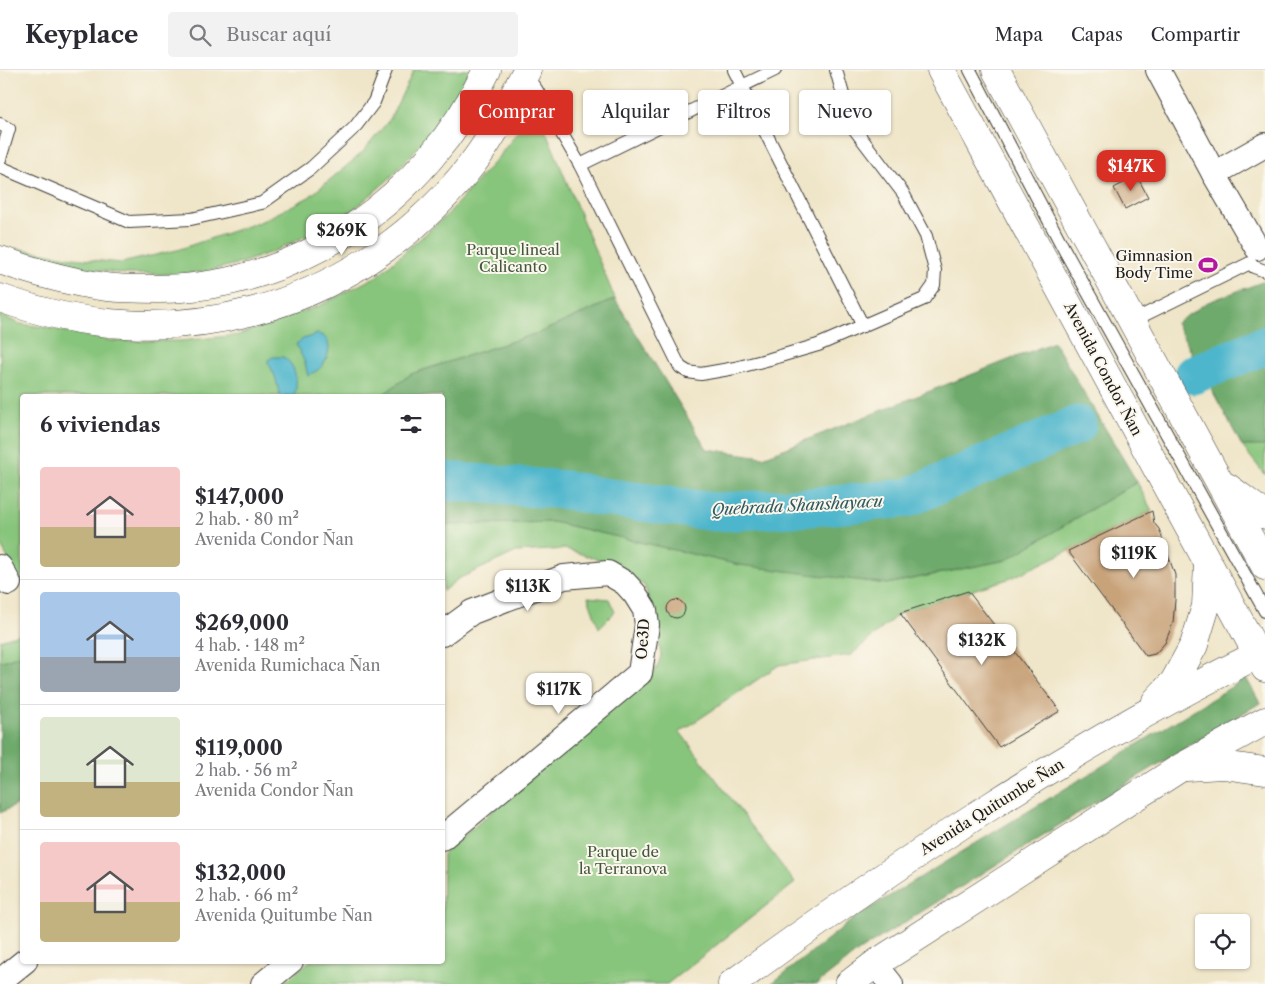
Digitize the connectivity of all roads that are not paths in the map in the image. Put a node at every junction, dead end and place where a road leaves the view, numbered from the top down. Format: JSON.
{"nodes":[{"id":1,"x":386,"y":70,"type":"edge"},
{"id":2,"x":487,"y":70,"type":"edge"},
{"id":3,"x":734,"y":70,"type":"edge"},
{"id":4,"x":775,"y":70,"type":"edge"},
{"id":5,"x":836,"y":70,"type":"edge"},
{"id":6,"x":941,"y":70,"type":"edge"},
{"id":7,"x":970,"y":70,"type":"edge"},
{"id":8,"x":996,"y":70,"type":"edge"},
{"id":9,"x":1158,"y":70,"type":"edge"},
{"id":10,"x":526,"y":72,"type":"edge"},
{"id":11,"x":743,"y":86,"type":"junction"},
{"id":12,"x":0,"y":124,"type":"edge"},
{"id":13,"x":1265,"y":145,"type":"edge"},
{"id":14,"x":0,"y":159,"type":"edge"},
{"id":15,"x":580,"y":165,"type":"junction"},
{"id":16,"x":0,"y":167,"type":"edge"},
{"id":17,"x":1214,"y":174,"type":"junction"},
{"id":18,"x":350,"y":229,"type":"junction"},
{"id":19,"x":1257,"y":248,"type":"dead end"},
{"id":20,"x":370,"y":259,"type":"junction"},
{"id":21,"x":0,"y":260,"type":"edge"},
{"id":22,"x":1265,"y":271,"type":"edge"},
{"id":23,"x":0,"y":298,"type":"edge"},
{"id":24,"x":1132,"y":321,"type":"junction"},
{"id":25,"x":863,"y":326,"type":"junction"},
{"id":26,"x":1220,"y":482,"type":"junction"},
{"id":27,"x":1265,"y":515,"type":"edge"},
{"id":28,"x":1208,"y":564,"type":"junction"},
{"id":29,"x":1265,"y":566,"type":"edge"},
{"id":30,"x":1265,"y":611,"type":"edge"},
{"id":31,"x":445,"y":632,"type":"edge"},
{"id":32,"x":1262,"y":658,"type":"edge"},
{"id":33,"x":1146,"y":712,"type":"junction"},
{"id":34,"x":1265,"y":721,"type":"edge"},
{"id":35,"x":1180,"y":768,"type":"junction"},
{"id":36,"x":1265,"y":771,"type":"edge"},
{"id":37,"x":445,"y":836,"type":"edge"},
{"id":38,"x":21,"y":964,"type":"edge"},
{"id":39,"x":287,"y":964,"type":"edge"},
{"id":40,"x":883,"y":974,"type":"edge"},
{"id":41,"x":0,"y":981,"type":"edge"},
{"id":42,"x":263,"y":984,"type":"edge"},
{"id":43,"x":732,"y":984,"type":"edge"},
{"id":44,"x":849,"y":984,"type":"edge"}],
"edges":[{"from":1,"to":16,"type":"lane"},
{"from":2,"to":18,"type":"main road"},
{"from":3,"to":11,"type":"lane"},
{"from":4,"to":11,"type":"lane"},
{"from":5,"to":25,"type":"lane"},
{"from":6,"to":28,"type":"main road","name":"Avenida Condor Ñan"},
{"from":7,"to":30,"type":"lane"},
{"from":8,"to":24,"type":"main road"},
{"from":9,"to":17,"type":"street"},
{"from":10,"to":15,"type":"lane"},
{"from":10,"to":20,"type":"main road"},
{"from":11,"to":15,"type":"lane"},
{"from":11,"to":25,"type":"lane"},
{"from":12,"to":14,"type":"lane"},
{"from":13,"to":17,"type":"street"},
{"from":15,"to":25,"type":"lane"},
{"from":17,"to":19,"type":"street"},
{"from":18,"to":20,"type":"main road"},
{"from":18,"to":21,"type":"main road"},
{"from":20,"to":23,"type":"main road"},
{"from":22,"to":24,"type":"lane"},
{"from":24,"to":26,"type":"main road"},
{"from":26,"to":27,"type":"main road"},
{"from":26,"to":29,"type":"main road"},
{"from":28,"to":32,"type":"main road","name":"Avenida Condor Ñan"},
{"from":28,"to":33,"type":"main road"},
{"from":31,"to":37,"type":"street","name":"Oe3D"},
{"from":32,"to":33,"type":"main road","name":"Avenida Quitumbe Ñan"},
{"from":33,"to":43,"type":"main road","name":"Avenida Quitumbe Ñan"},
{"from":34,"to":35,"type":"main road"},
{"from":35,"to":36,"type":"main road"},
{"from":35,"to":40,"type":"main road"},
{"from":38,"to":41,"type":"street"},
{"from":39,"to":42,"type":"street"},
{"from":40,"to":44,"type":"main road"}]}
